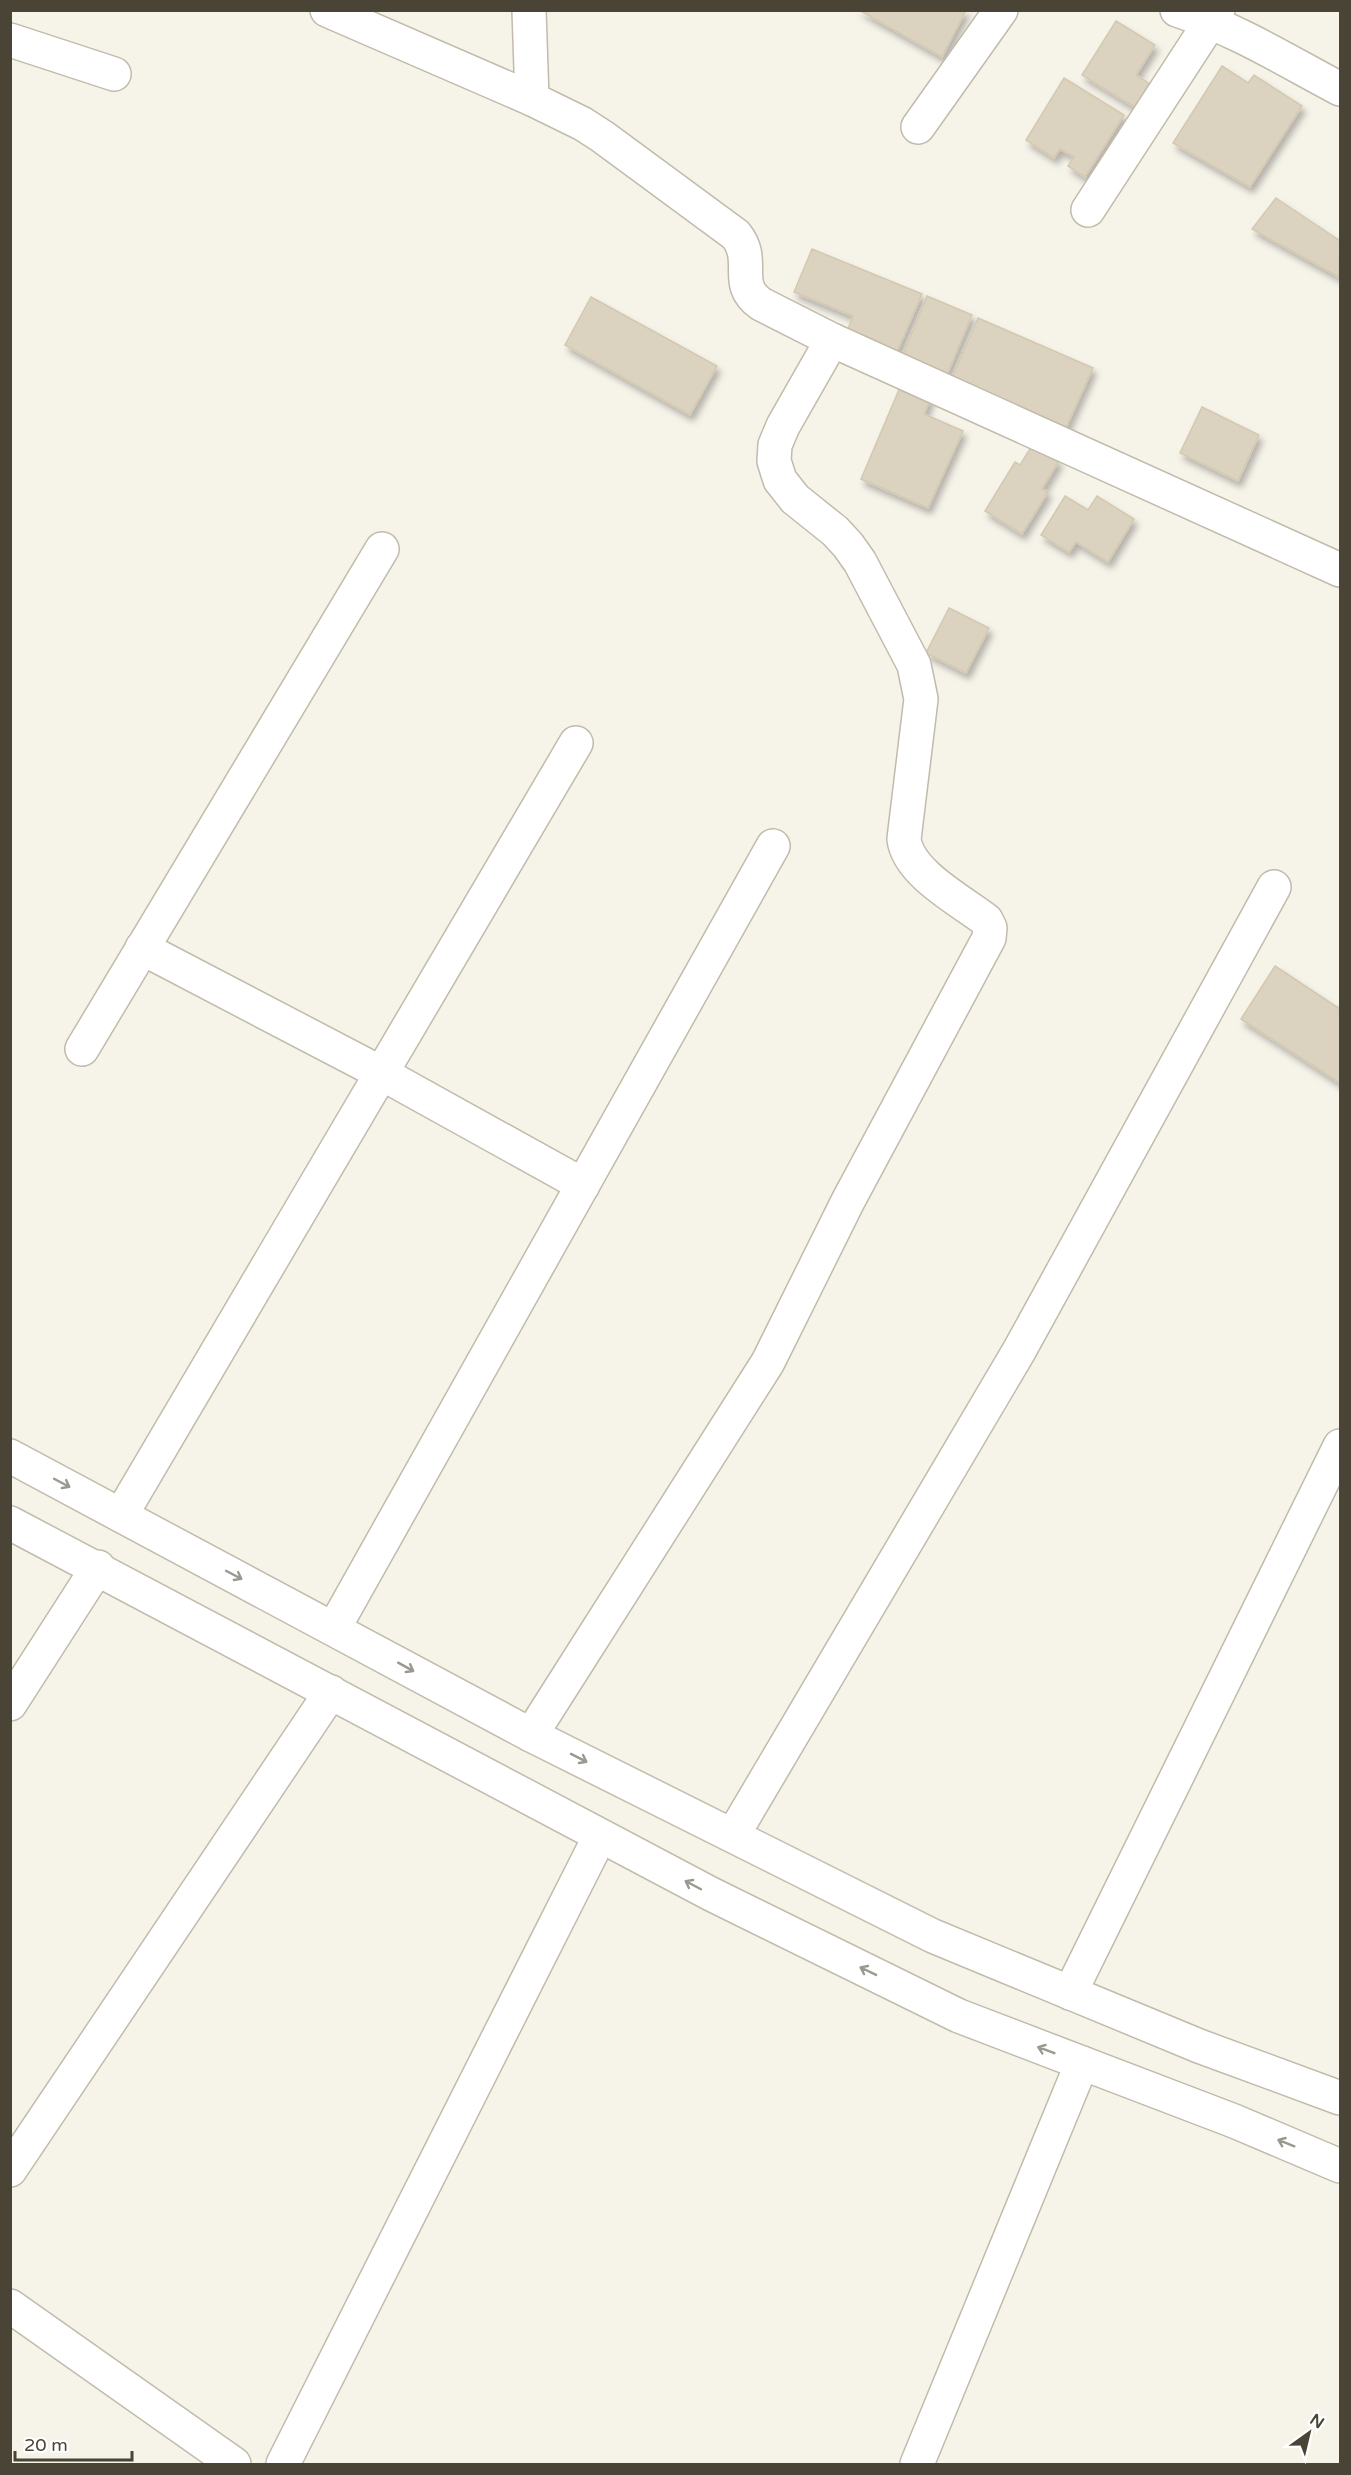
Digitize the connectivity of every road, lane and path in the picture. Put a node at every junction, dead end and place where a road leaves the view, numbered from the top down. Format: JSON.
{"nodes":[{"id":1,"x":327,"y":10,"type":"edge"},
{"id":2,"x":529,"y":10,"type":"edge"},
{"id":3,"x":1001,"y":10,"type":"edge"},
{"id":4,"x":1177,"y":10,"type":"edge"},
{"id":5,"x":1214,"y":16,"type":"edge"},
{"id":6,"x":10,"y":40,"type":"edge"},
{"id":7,"x":114,"y":74,"type":"dead end"},
{"id":8,"x":1337,"y":79,"type":"edge"},
{"id":9,"x":532,"y":99,"type":"junction"},
{"id":10,"x":918,"y":127,"type":"dead end"},
{"id":11,"x":1088,"y":210,"type":"dead end"},
{"id":12,"x":832,"y":340,"type":"junction"},
{"id":13,"x":382,"y":549,"type":"dead end"},
{"id":14,"x":1341,"y":570,"type":"edge"},
{"id":15,"x":576,"y":742,"type":"dead end"},
{"id":16,"x":774,"y":846,"type":"dead end"},
{"id":17,"x":1274,"y":887,"type":"dead end"},
{"id":18,"x":142,"y":948,"type":"junction"},
{"id":19,"x":82,"y":1049,"type":"dead end"},
{"id":20,"x":381,"y":1073,"type":"junction"},
{"id":21,"x":583,"y":1185,"type":"junction"},
{"id":22,"x":1341,"y":1446,"type":"edge"},
{"id":23,"x":10,"y":1456,"type":"edge"},
{"id":24,"x":121,"y":1515,"type":"junction"},
{"id":25,"x":10,"y":1523,"type":"edge"},
{"id":26,"x":98,"y":1568,"type":"junction"},
{"id":27,"x":334,"y":1628,"type":"junction"},
{"id":28,"x":331,"y":1692,"type":"junction"},
{"id":29,"x":10,"y":1704,"type":"edge"},
{"id":30,"x":531,"y":1736,"type":"junction"},
{"id":31,"x":733,"y":1835,"type":"junction"},
{"id":32,"x":600,"y":1836,"type":"junction"},
{"id":33,"x":1071,"y":1993,"type":"junction"},
{"id":34,"x":1082,"y":2063,"type":"junction"},
{"id":35,"x":1341,"y":2098,"type":"edge"},
{"id":36,"x":1341,"y":2166,"type":"edge"},
{"id":37,"x":10,"y":2170,"type":"edge"},
{"id":38,"x":10,"y":2306,"type":"edge"},
{"id":39,"x":234,"y":2464,"type":"edge"},
{"id":40,"x":284,"y":2464,"type":"edge"},
{"id":41,"x":917,"y":2464,"type":"edge"}],
"edges":[{"from":1,"to":9,"type":"street"},
{"from":2,"to":9,"type":"street"},
{"from":3,"to":10,"type":"street"},
{"from":4,"to":5,"type":"street"},
{"from":5,"to":8,"type":"street"},
{"from":5,"to":11,"type":"street"},
{"from":6,"to":7,"type":"street"},
{"from":9,"to":12,"type":"street"},
{"from":12,"to":14,"type":"street"},
{"from":12,"to":30,"type":"street"},
{"from":13,"to":18,"type":"street"},
{"from":15,"to":20,"type":"street"},
{"from":16,"to":21,"type":"street"},
{"from":17,"to":31,"type":"street"},
{"from":18,"to":19,"type":"street"},
{"from":18,"to":20,"type":"street"},
{"from":20,"to":21,"type":"street"},
{"from":20,"to":24,"type":"street"},
{"from":21,"to":27,"type":"street"},
{"from":22,"to":33,"type":"street"},
{"from":23,"to":24,"type":"street","one_way":true},
{"from":24,"to":27,"type":"street","one_way":true},
{"from":25,"to":26,"type":"street"},
{"from":26,"to":28,"type":"street"},
{"from":26,"to":29,"type":"street"},
{"from":27,"to":30,"type":"street","one_way":true},
{"from":28,"to":32,"type":"street"},
{"from":28,"to":37,"type":"street"},
{"from":30,"to":31,"type":"street","one_way":true},
{"from":31,"to":33,"type":"street"},
{"from":34,"to":32,"type":"street","one_way":true},
{"from":32,"to":40,"type":"street"},
{"from":33,"to":35,"type":"street"},
{"from":36,"to":34,"type":"street","one_way":true},
{"from":34,"to":41,"type":"street"},
{"from":38,"to":39,"type":"street"}]}
